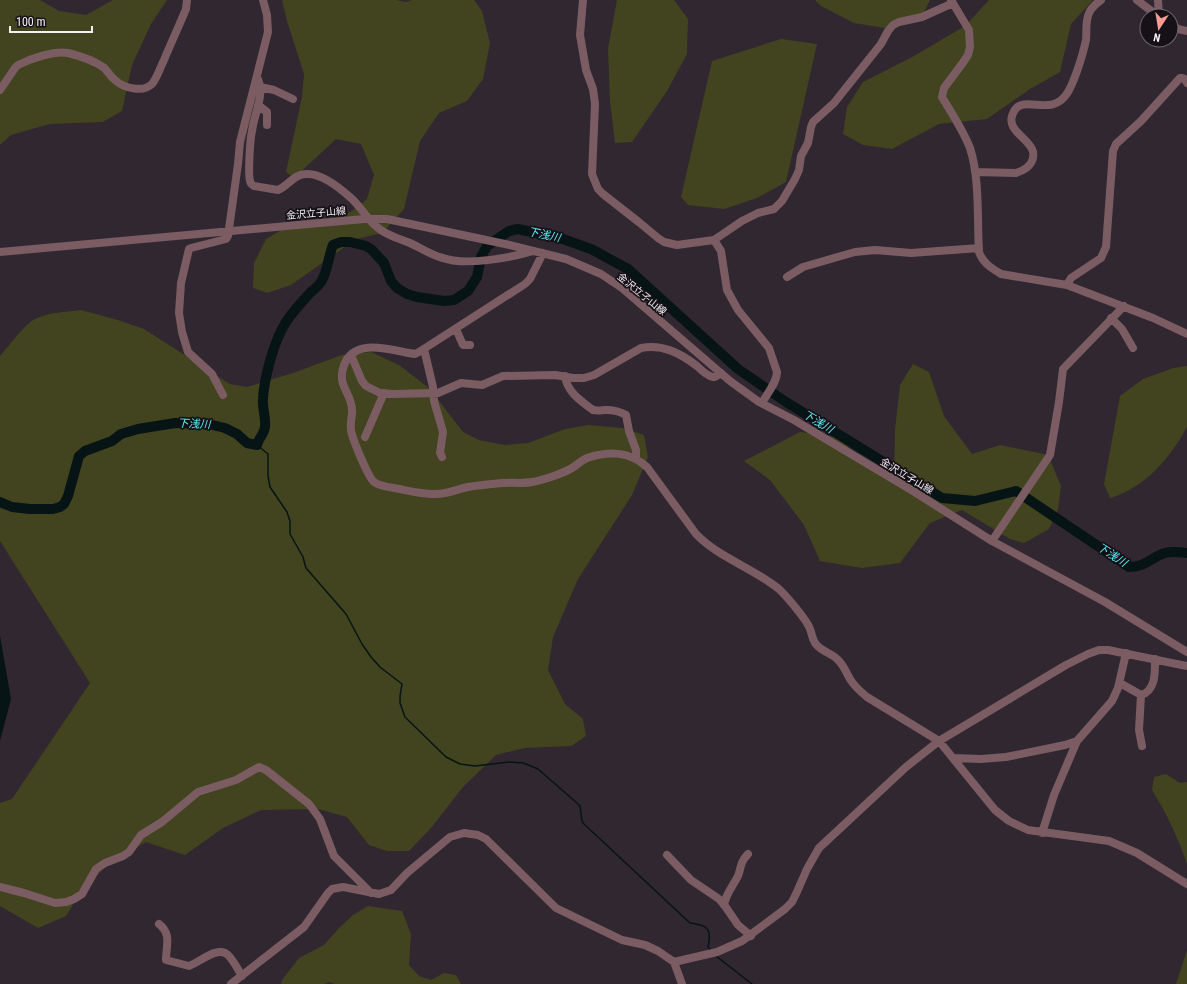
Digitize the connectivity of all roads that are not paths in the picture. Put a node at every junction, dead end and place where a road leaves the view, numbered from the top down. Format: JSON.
{"nodes":[{"id":1,"x":187,"y":0,"type":"edge"},
{"id":2,"x":263,"y":0,"type":"edge"},
{"id":3,"x":583,"y":0,"type":"edge"},
{"id":4,"x":1101,"y":0,"type":"edge"},
{"id":5,"x":1137,"y":0,"type":"edge"},
{"id":6,"x":952,"y":2,"type":"edge"},
{"id":7,"x":1148,"y":8,"type":"edge"},
{"id":8,"x":257,"y":78,"type":"junction"},
{"id":9,"x":1187,"y":83,"type":"edge"},
{"id":10,"x":260,"y":87,"type":"junction"},
{"id":11,"x":0,"y":90,"type":"edge"},
{"id":12,"x":293,"y":99,"type":"dead end"},
{"id":13,"x":258,"y":105,"type":"junction"},
{"id":14,"x":267,"y":125,"type":"dead end"},
{"id":15,"x":975,"y":172,"type":"junction"},
{"id":16,"x":369,"y":219,"type":"junction"},
{"id":17,"x":229,"y":231,"type":"junction"},
{"id":18,"x":714,"y":240,"type":"junction"},
{"id":19,"x":979,"y":248,"type":"junction"},
{"id":20,"x":533,"y":250,"type":"junction"},
{"id":21,"x":0,"y":252,"type":"edge"},
{"id":22,"x":543,"y":253,"type":"junction"},
{"id":23,"x":787,"y":277,"type":"dead end"},
{"id":24,"x":1067,"y":285,"type":"junction"},
{"id":25,"x":1124,"y":306,"type":"junction"},
{"id":26,"x":1111,"y":318,"type":"junction"},
{"id":27,"x":456,"y":329,"type":"junction"},
{"id":28,"x":1187,"y":334,"type":"edge"},
{"id":29,"x":470,"y":345,"type":"dead end"},
{"id":30,"x":1133,"y":348,"type":"dead end"},
{"id":31,"x":424,"y":349,"type":"junction"},
{"id":32,"x":351,"y":355,"type":"junction"},
{"id":33,"x":721,"y":373,"type":"junction"},
{"id":34,"x":565,"y":376,"type":"junction"},
{"id":35,"x":384,"y":393,"type":"junction"},
{"id":36,"x":434,"y":393,"type":"junction"},
{"id":37,"x":223,"y":396,"type":"dead end"},
{"id":38,"x":762,"y":403,"type":"junction"},
{"id":39,"x":365,"y":437,"type":"dead end"},
{"id":40,"x":442,"y":457,"type":"dead end"},
{"id":41,"x":636,"y":459,"type":"junction"},
{"id":42,"x":992,"y":541,"type":"junction"},
{"id":43,"x":1187,"y":652,"type":"edge"},
{"id":44,"x":1126,"y":653,"type":"junction"},
{"id":45,"x":1155,"y":659,"type":"junction"},
{"id":46,"x":1187,"y":666,"type":"edge"},
{"id":47,"x":1120,"y":683,"type":"junction"},
{"id":48,"x":1140,"y":695,"type":"junction"},
{"id":49,"x":939,"y":741,"type":"junction"},
{"id":50,"x":1077,"y":741,"type":"junction"},
{"id":51,"x":1142,"y":746,"type":"dead end"},
{"id":52,"x":953,"y":758,"type":"junction"},
{"id":53,"x":1042,"y":833,"type":"junction"},
{"id":54,"x":748,"y":854,"type":"dead end"},
{"id":55,"x":667,"y":855,"type":"dead end"},
{"id":56,"x":1187,"y":884,"type":"edge"},
{"id":57,"x":0,"y":887,"type":"edge"},
{"id":58,"x":371,"y":893,"type":"junction"},
{"id":59,"x":724,"y":904,"type":"junction"},
{"id":60,"x":159,"y":924,"type":"dead end"},
{"id":61,"x":751,"y":936,"type":"junction"},
{"id":62,"x":674,"y":962,"type":"junction"},
{"id":63,"x":242,"y":976,"type":"junction"},
{"id":64,"x":231,"y":984,"type":"edge"},
{"id":65,"x":682,"y":984,"type":"edge"}],
"edges":[{"from":1,"to":11,"type":"street"},
{"from":2,"to":8,"type":"street"},
{"from":3,"to":18,"type":"street"},
{"from":4,"to":15,"type":"street"},
{"from":5,"to":7,"type":"street"},
{"from":6,"to":15,"type":"street"},
{"from":6,"to":18,"type":"street"},
{"from":8,"to":10,"type":"street"},
{"from":8,"to":17,"type":"street"},
{"from":9,"to":24,"type":"street"},
{"from":10,"to":12,"type":"street"},
{"from":10,"to":13,"type":"street"},
{"from":13,"to":14,"type":"street"},
{"from":13,"to":16,"type":"street"},
{"from":15,"to":19,"type":"street"},
{"from":16,"to":17,"type":"street","name":"金沢立子山線"},
{"from":16,"to":20,"type":"street","name":"金沢立子山線"},
{"from":16,"to":20,"type":"street"},
{"from":17,"to":21,"type":"street","name":"金沢立子山線"},
{"from":17,"to":37,"type":"street"},
{"from":18,"to":38,"type":"street"},
{"from":19,"to":23,"type":"street"},
{"from":19,"to":24,"type":"street"},
{"from":20,"to":22,"type":"street","name":"金沢立子山線"},
{"from":22,"to":27,"type":"street"},
{"from":22,"to":33,"type":"street","name":"金沢立子山線"},
{"from":24,"to":25,"type":"street"},
{"from":25,"to":26,"type":"street"},
{"from":25,"to":28,"type":"street"},
{"from":26,"to":30,"type":"street"},
{"from":26,"to":42,"type":"street"},
{"from":27,"to":29,"type":"street"},
{"from":27,"to":31,"type":"street"},
{"from":31,"to":32,"type":"street"},
{"from":31,"to":36,"type":"street"},
{"from":32,"to":35,"type":"street"},
{"from":32,"to":41,"type":"street"},
{"from":33,"to":34,"type":"street"},
{"from":33,"to":38,"type":"street","name":"金沢立子山線"},
{"from":34,"to":36,"type":"street"},
{"from":34,"to":41,"type":"street"},
{"from":35,"to":36,"type":"street"},
{"from":35,"to":39,"type":"street"},
{"from":36,"to":40,"type":"street"},
{"from":38,"to":42,"type":"street","name":"金沢立子山線"},
{"from":41,"to":49,"type":"street"},
{"from":42,"to":43,"type":"street","name":"金沢立子山線"},
{"from":44,"to":45,"type":"street"},
{"from":44,"to":47,"type":"street"},
{"from":44,"to":49,"type":"street"},
{"from":45,"to":46,"type":"street"},
{"from":45,"to":48,"type":"street"},
{"from":47,"to":48,"type":"street"},
{"from":47,"to":50,"type":"street"},
{"from":48,"to":51,"type":"street"},
{"from":49,"to":52,"type":"street"},
{"from":49,"to":61,"type":"street"},
{"from":50,"to":52,"type":"street"},
{"from":50,"to":53,"type":"street"},
{"from":52,"to":53,"type":"street"},
{"from":53,"to":56,"type":"street"},
{"from":54,"to":59,"type":"street"},
{"from":55,"to":59,"type":"street"},
{"from":57,"to":58,"type":"street"},
{"from":58,"to":62,"type":"street"},
{"from":58,"to":63,"type":"street"},
{"from":59,"to":61,"type":"street"},
{"from":60,"to":63,"type":"street"},
{"from":61,"to":62,"type":"street"},
{"from":62,"to":65,"type":"street"},
{"from":63,"to":64,"type":"street"}]}
